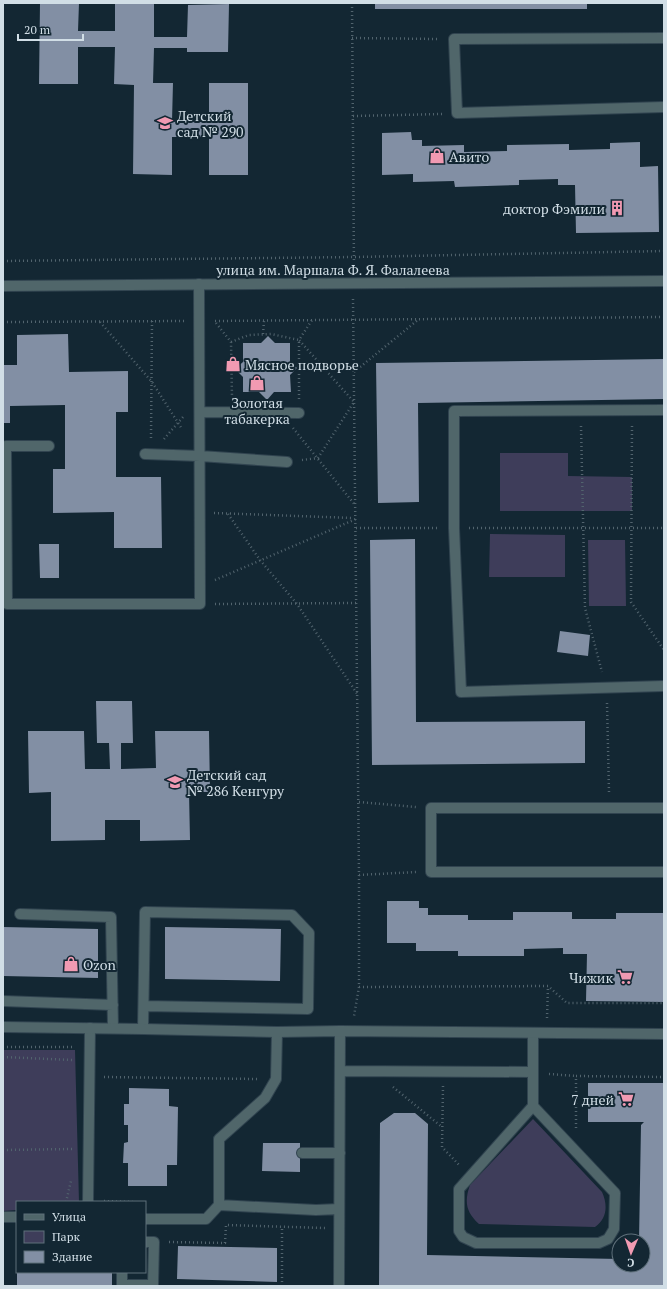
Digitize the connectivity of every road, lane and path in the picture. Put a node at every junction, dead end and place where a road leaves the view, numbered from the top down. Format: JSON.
{"nodes":[{"id":1,"x":352,"y":3,"type":"edge"},
{"id":2,"x":352,"y":38,"type":"junction"},
{"id":3,"x":664,"y":38,"type":"edge"},
{"id":4,"x":454,"y":39,"type":"junction"},
{"id":5,"x":664,"y":107,"type":"edge"},
{"id":6,"x":457,"y":113,"type":"junction"},
{"id":7,"x":353,"y":116,"type":"junction"},
{"id":8,"x":664,"y":251,"type":"edge"},
{"id":9,"x":354,"y":257,"type":"junction"},
{"id":10,"x":3,"y":261,"type":"edge"},
{"id":11,"x":664,"y":281,"type":"edge"},
{"id":12,"x":353,"y":283,"type":"junction"},
{"id":13,"x":199,"y":284,"type":"junction"},
{"id":14,"x":3,"y":286,"type":"edge"},
{"id":15,"x":664,"y":317,"type":"edge"},
{"id":16,"x":354,"y":319,"type":"junction"},
{"id":17,"x":419,"y":319,"type":"junction"},
{"id":18,"x":312,"y":320,"type":"junction"},
{"id":19,"x":152,"y":321,"type":"junction"},
{"id":20,"x":199,"y":321,"type":"junction"},
{"id":21,"x":264,"y":321,"type":"junction"},
{"id":22,"x":3,"y":322,"type":"edge"},
{"id":23,"x":100,"y":322,"type":"junction"},
{"id":24,"x":263,"y":334,"type":"junction"},
{"id":25,"x":299,"y":340,"type":"junction"},
{"id":26,"x":231,"y":342,"type":"junction"},
{"id":27,"x":354,"y":372,"type":"junction"},
{"id":28,"x":152,"y":382,"type":"junction"},
{"id":29,"x":200,"y":396,"type":"junction"},
{"id":30,"x":354,"y":402,"type":"junction"},
{"id":31,"x":581,"y":410,"type":"junction"},
{"id":32,"x":632,"y":410,"type":"junction"},
{"id":33,"x":664,"y":410,"type":"edge"},
{"id":34,"x":200,"y":412,"type":"junction"},
{"id":35,"x":232,"y":412,"type":"junction"},
{"id":36,"x":280,"y":413,"type":"junction"},
{"id":37,"x":299,"y":413,"type":"joint"},
{"id":38,"x":178,"y":422,"type":"junction"},
{"id":39,"x":182,"y":429,"type":"dead end"},
{"id":40,"x":5,"y":446,"type":"edge"},
{"id":41,"x":49,"y":446,"type":"dead end"},
{"id":42,"x":148,"y":455,"type":"junction"},
{"id":43,"x":200,"y":456,"type":"junction"},
{"id":44,"x":318,"y":458,"type":"junction"},
{"id":45,"x":287,"y":462,"type":"joint"},
{"id":46,"x":356,"y":505,"type":"junction"},
{"id":47,"x":200,"y":512,"type":"junction"},
{"id":48,"x":228,"y":514,"type":"junction"},
{"id":49,"x":356,"y":519,"type":"junction"},
{"id":50,"x":356,"y":528,"type":"junction"},
{"id":51,"x":454,"y":528,"type":"junction"},
{"id":52,"x":582,"y":528,"type":"junction"},
{"id":53,"x":632,"y":528,"type":"junction"},
{"id":54,"x":664,"y":528,"type":"edge"},
{"id":55,"x":260,"y":560,"type":"junction"},
{"id":56,"x":200,"y":586,"type":"junction"},
{"id":57,"x":200,"y":604,"type":"junction"},
{"id":58,"x":297,"y":604,"type":"junction"},
{"id":59,"x":357,"y":604,"type":"junction"},
{"id":60,"x":664,"y":650,"type":"edge"},
{"id":61,"x":664,"y":686,"type":"edge"},
{"id":62,"x":607,"y":688,"type":"junction"},
{"id":63,"x":358,"y":695,"type":"junction"},
{"id":64,"x":359,"y":802,"type":"junction"},
{"id":65,"x":430,"y":808,"type":"junction"},
{"id":66,"x":610,"y":808,"type":"junction"},
{"id":67,"x":664,"y":808,"type":"edge"},
{"id":68,"x":431,"y":872,"type":"junction"},
{"id":69,"x":664,"y":872,"type":"edge"},
{"id":70,"x":359,"y":875,"type":"junction"},
{"id":71,"x":20,"y":914,"type":"dead end"},
{"id":72,"x":548,"y":986,"type":"junction"},
{"id":73,"x":359,"y":987,"type":"junction"},
{"id":74,"x":3,"y":1001,"type":"edge"},
{"id":75,"x":664,"y":1003,"type":"edge"},
{"id":76,"x":113,"y":1005,"type":"junction"},
{"id":77,"x":144,"y":1006,"type":"junction"},
{"id":78,"x":3,"y":1028,"type":"edge"},
{"id":79,"x":90,"y":1028,"type":"junction"},
{"id":80,"x":113,"y":1028,"type":"junction"},
{"id":81,"x":143,"y":1029,"type":"junction"},
{"id":82,"x":340,"y":1031,"type":"junction"},
{"id":83,"x":277,"y":1032,"type":"junction"},
{"id":84,"x":533,"y":1033,"type":"junction"},
{"id":85,"x":547,"y":1033,"type":"junction"},
{"id":86,"x":664,"y":1034,"type":"edge"},
{"id":87,"x":3,"y":1047,"type":"edge"},
{"id":88,"x":89,"y":1048,"type":"junction"},
{"id":89,"x":3,"y":1057,"type":"edge"},
{"id":90,"x":72,"y":1060,"type":"dead end"},
{"id":91,"x":340,"y":1071,"type":"junction"},
{"id":92,"x":373,"y":1071,"type":"junction"},
{"id":93,"x":444,"y":1072,"type":"junction"},
{"id":94,"x":533,"y":1072,"type":"junction"},
{"id":95,"x":576,"y":1076,"type":"junction"},
{"id":96,"x":89,"y":1077,"type":"junction"},
{"id":97,"x":664,"y":1077,"type":"edge"},
{"id":98,"x":276,"y":1079,"type":"junction"},
{"id":99,"x":533,"y":1106,"type":"junction"},
{"id":100,"x":442,"y":1127,"type":"junction"},
{"id":101,"x":3,"y":1150,"type":"edge"},
{"id":102,"x":575,"y":1151,"type":"junction"},
{"id":103,"x":88,"y":1152,"type":"junction"},
{"id":104,"x":302,"y":1153,"type":"dead end"},
{"id":105,"x":340,"y":1153,"type":"junction"},
{"id":106,"x":470,"y":1176,"type":"junction"},
{"id":107,"x":88,"y":1201,"type":"edge"},
{"id":108,"x":219,"y":1205,"type":"junction"},
{"id":109,"x":339,"y":1209,"type":"junction"},
{"id":110,"x":3,"y":1217,"type":"edge"},
{"id":111,"x":16,"y":1217,"type":"edge"},
{"id":112,"x":146,"y":1219,"type":"edge"},
{"id":113,"x":282,"y":1227,"type":"junction"},
{"id":114,"x":339,"y":1228,"type":"junction"},
{"id":115,"x":149,"y":1242,"type":"edge"},
{"id":116,"x":122,"y":1273,"type":"edge"},
{"id":117,"x":282,"y":1286,"type":"edge"},
{"id":118,"x":339,"y":1286,"type":"edge"}],
"edges":[{"from":1,"to":2,"type":"path"},
{"from":2,"to":4,"type":"path"},
{"from":2,"to":7,"type":"path"},
{"from":3,"to":4,"type":"street"},
{"from":4,"to":6,"type":"street"},
{"from":5,"to":6,"type":"street"},
{"from":6,"to":7,"type":"path"},
{"from":7,"to":9,"type":"path"},
{"from":8,"to":9,"type":"path"},
{"from":9,"to":10,"type":"path"},
{"from":9,"to":12,"type":"path"},
{"from":11,"to":12,"type":"street","name":"улица им. Маршала Ф. Я. Фалалеева"},
{"from":12,"to":13,"type":"street","name":"улица им. Маршала Ф. Я. Фалалеева"},
{"from":12,"to":16,"type":"path"},
{"from":13,"to":14,"type":"street","name":"улица им. Маршала Ф. Я. Фалалеева"},
{"from":13,"to":20,"type":"street"},
{"from":15,"to":17,"type":"path"},
{"from":16,"to":17,"type":"path"},
{"from":16,"to":18,"type":"path"},
{"from":16,"to":27,"type":"path"},
{"from":17,"to":27,"type":"path"},
{"from":18,"to":21,"type":"path"},
{"from":18,"to":25,"type":"path"},
{"from":19,"to":20,"type":"path"},
{"from":19,"to":23,"type":"path"},
{"from":19,"to":28,"type":"path"},
{"from":20,"to":29,"type":"street"},
{"from":21,"to":24,"type":"path"},
{"from":21,"to":26,"type":"path"},
{"from":22,"to":23,"type":"path"},
{"from":23,"to":28,"type":"path"},
{"from":24,"to":25,"type":"path"},
{"from":24,"to":26,"type":"path"},
{"from":25,"to":30,"type":"path"},
{"from":25,"to":37,"type":"path"},
{"from":26,"to":35,"type":"path"},
{"from":27,"to":30,"type":"path"},
{"from":28,"to":38,"type":"path"},
{"from":28,"to":42,"type":"path"},
{"from":29,"to":34,"type":"street"},
{"from":29,"to":38,"type":"path"},
{"from":30,"to":44,"type":"path"},
{"from":30,"to":46,"type":"path"},
{"from":31,"to":32,"type":"street"},
{"from":31,"to":51,"type":"street"},
{"from":31,"to":52,"type":"path"},
{"from":32,"to":33,"type":"street"},
{"from":32,"to":53,"type":"path"},
{"from":34,"to":35,"type":"street"},
{"from":34,"to":43,"type":"street"},
{"from":35,"to":36,"type":"street"},
{"from":36,"to":37,"type":"street"},
{"from":36,"to":44,"type":"path"},
{"from":38,"to":39,"type":"path"},
{"from":38,"to":42,"type":"path"},
{"from":40,"to":41,"type":"street"},
{"from":40,"to":57,"type":"street"},
{"from":42,"to":43,"type":"street"},
{"from":43,"to":45,"type":"street"},
{"from":43,"to":47,"type":"street"},
{"from":44,"to":45,"type":"path"},
{"from":44,"to":46,"type":"path"},
{"from":46,"to":49,"type":"path"},
{"from":47,"to":48,"type":"path"},
{"from":47,"to":56,"type":"street"},
{"from":48,"to":49,"type":"path"},
{"from":48,"to":55,"type":"path"},
{"from":49,"to":50,"type":"path"},
{"from":49,"to":55,"type":"path"},
{"from":50,"to":51,"type":"path"},
{"from":50,"to":59,"type":"path"},
{"from":51,"to":52,"type":"path"},
{"from":51,"to":62,"type":"street"},
{"from":52,"to":53,"type":"path"},
{"from":52,"to":62,"type":"path"},
{"from":53,"to":54,"type":"path"},
{"from":53,"to":60,"type":"path"},
{"from":55,"to":56,"type":"path"},
{"from":55,"to":58,"type":"path"},
{"from":56,"to":57,"type":"street"},
{"from":57,"to":58,"type":"path"},
{"from":58,"to":59,"type":"path"},
{"from":58,"to":63,"type":"path"},
{"from":59,"to":63,"type":"path"},
{"from":61,"to":62,"type":"street"},
{"from":62,"to":66,"type":"path"},
{"from":63,"to":64,"type":"path"},
{"from":64,"to":65,"type":"path"},
{"from":64,"to":70,"type":"path"},
{"from":65,"to":66,"type":"street"},
{"from":65,"to":68,"type":"street"},
{"from":66,"to":67,"type":"street"},
{"from":68,"to":69,"type":"street"},
{"from":68,"to":70,"type":"path"},
{"from":70,"to":73,"type":"path"},
{"from":71,"to":76,"type":"street"},
{"from":72,"to":73,"type":"path"},
{"from":72,"to":75,"type":"path"},
{"from":72,"to":85,"type":"path"},
{"from":73,"to":82,"type":"path"},
{"from":74,"to":76,"type":"street"},
{"from":76,"to":80,"type":"street"},
{"from":77,"to":77,"type":"street"},
{"from":77,"to":81,"type":"street"},
{"from":78,"to":79,"type":"street"},
{"from":79,"to":80,"type":"street"},
{"from":79,"to":88,"type":"street"},
{"from":80,"to":81,"type":"street"},
{"from":81,"to":83,"type":"street"},
{"from":82,"to":83,"type":"street"},
{"from":82,"to":84,"type":"street"},
{"from":82,"to":91,"type":"street"},
{"from":83,"to":98,"type":"street"},
{"from":84,"to":85,"type":"street"},
{"from":84,"to":94,"type":"street"},
{"from":85,"to":86,"type":"street"},
{"from":87,"to":88,"type":"path"},
{"from":88,"to":96,"type":"street"},
{"from":89,"to":90,"type":"path"},
{"from":91,"to":92,"type":"street"},
{"from":91,"to":105,"type":"street"},
{"from":92,"to":93,"type":"street"},
{"from":92,"to":100,"type":"path"},
{"from":93,"to":94,"type":"street"},
{"from":93,"to":100,"type":"path"},
{"from":94,"to":95,"type":"path"},
{"from":94,"to":99,"type":"street"},
{"from":95,"to":97,"type":"path"},
{"from":95,"to":102,"type":"path"},
{"from":96,"to":98,"type":"path"},
{"from":96,"to":103,"type":"street"},
{"from":98,"to":108,"type":"street"},
{"from":99,"to":102,"type":"street"},
{"from":99,"to":106,"type":"street"},
{"from":100,"to":106,"type":"path"},
{"from":101,"to":103,"type":"path"},
{"from":102,"to":106,"type":"street"},
{"from":103,"to":107,"type":"street"},
{"from":104,"to":105,"type":"street"},
{"from":105,"to":109,"type":"street"},
{"from":108,"to":109,"type":"street"},
{"from":108,"to":112,"type":"street"},
{"from":109,"to":114,"type":"street"},
{"from":110,"to":111,"type":"street"},
{"from":113,"to":114,"type":"path"},
{"from":113,"to":115,"type":"path"},
{"from":113,"to":117,"type":"path"},
{"from":114,"to":118,"type":"street"},
{"from":115,"to":116,"type":"street"}]}
